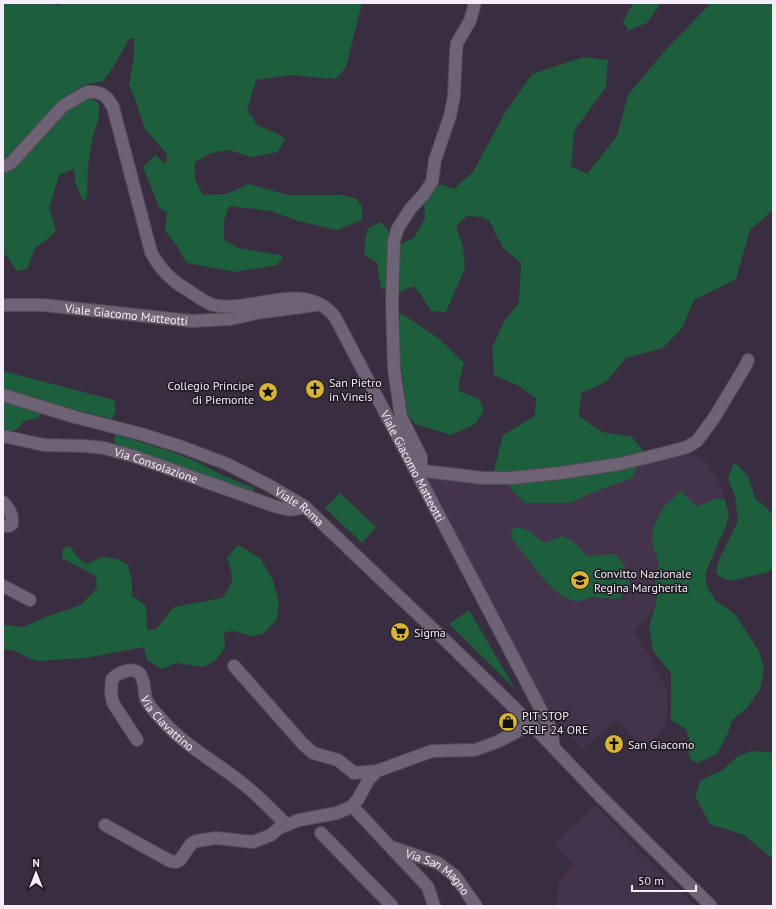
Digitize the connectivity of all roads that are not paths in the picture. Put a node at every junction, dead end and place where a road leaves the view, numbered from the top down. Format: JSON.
{"nodes":[{"id":1,"x":476,"y":3,"type":"edge"},
{"id":2,"x":3,"y":167,"type":"edge"},
{"id":3,"x":322,"y":304,"type":"junction"},
{"id":4,"x":3,"y":305,"type":"edge"},
{"id":5,"x":748,"y":360,"type":"dead end"},
{"id":6,"x":3,"y":395,"type":"edge"},
{"id":7,"x":3,"y":436,"type":"edge"},
{"id":8,"x":416,"y":470,"type":"junction"},
{"id":9,"x":3,"y":502,"type":"edge"},
{"id":10,"x":304,"y":506,"type":"junction"},
{"id":11,"x":3,"y":526,"type":"edge"},
{"id":12,"x":3,"y":586,"type":"edge"},
{"id":13,"x":30,"y":600,"type":"dead end"},
{"id":14,"x":234,"y":666,"type":"dead end"},
{"id":15,"x":531,"y":724,"type":"junction"},
{"id":16,"x":137,"y":740,"type":"dead end"},
{"id":17,"x":554,"y":748,"type":"junction"},
{"id":18,"x":377,"y":771,"type":"junction"},
{"id":19,"x":352,"y":806,"type":"junction"},
{"id":20,"x":287,"y":824,"type":"junction"},
{"id":21,"x":105,"y":825,"type":"dead end"},
{"id":22,"x":321,"y":833,"type":"dead end"},
{"id":23,"x":391,"y":847,"type":"junction"},
{"id":24,"x":392,"y":906,"type":"edge"},
{"id":25,"x":434,"y":906,"type":"edge"},
{"id":26,"x":476,"y":906,"type":"edge"},
{"id":27,"x":711,"y":906,"type":"edge"}],
"edges":[{"from":1,"to":8,"type":"street"},
{"from":2,"to":3,"type":"street"},
{"from":3,"to":4,"type":"street","name":"Viale Giacomo Matteotti"},
{"from":3,"to":8,"type":"street","name":"Viale Giacomo Matteotti"},
{"from":5,"to":8,"type":"street"},
{"from":6,"to":10,"type":"street","name":"Viale Roma"},
{"from":7,"to":10,"type":"street","name":"Via Consolazione"},
{"from":8,"to":17,"type":"street","name":"Viale Giacomo Matteotti"},
{"from":9,"to":11,"type":"street"},
{"from":10,"to":15,"type":"street","name":"Viale Roma"},
{"from":12,"to":13,"type":"street"},
{"from":14,"to":18,"type":"street"},
{"from":15,"to":17,"type":"street","name":"Viale Roma"},
{"from":15,"to":18,"type":"street"},
{"from":16,"to":20,"type":"street","name":"Via Ciavattino"},
{"from":17,"to":27,"type":"street","name":"Viale Roma"},
{"from":18,"to":19,"type":"street"},
{"from":19,"to":20,"type":"street"},
{"from":19,"to":23,"type":"street","name":"Via San Magno"},
{"from":20,"to":21,"type":"street"},
{"from":22,"to":24,"type":"street"},
{"from":23,"to":25,"type":"street","name":"Via San Magno"},
{"from":23,"to":26,"type":"street","name":"Via San Magno"}]}
